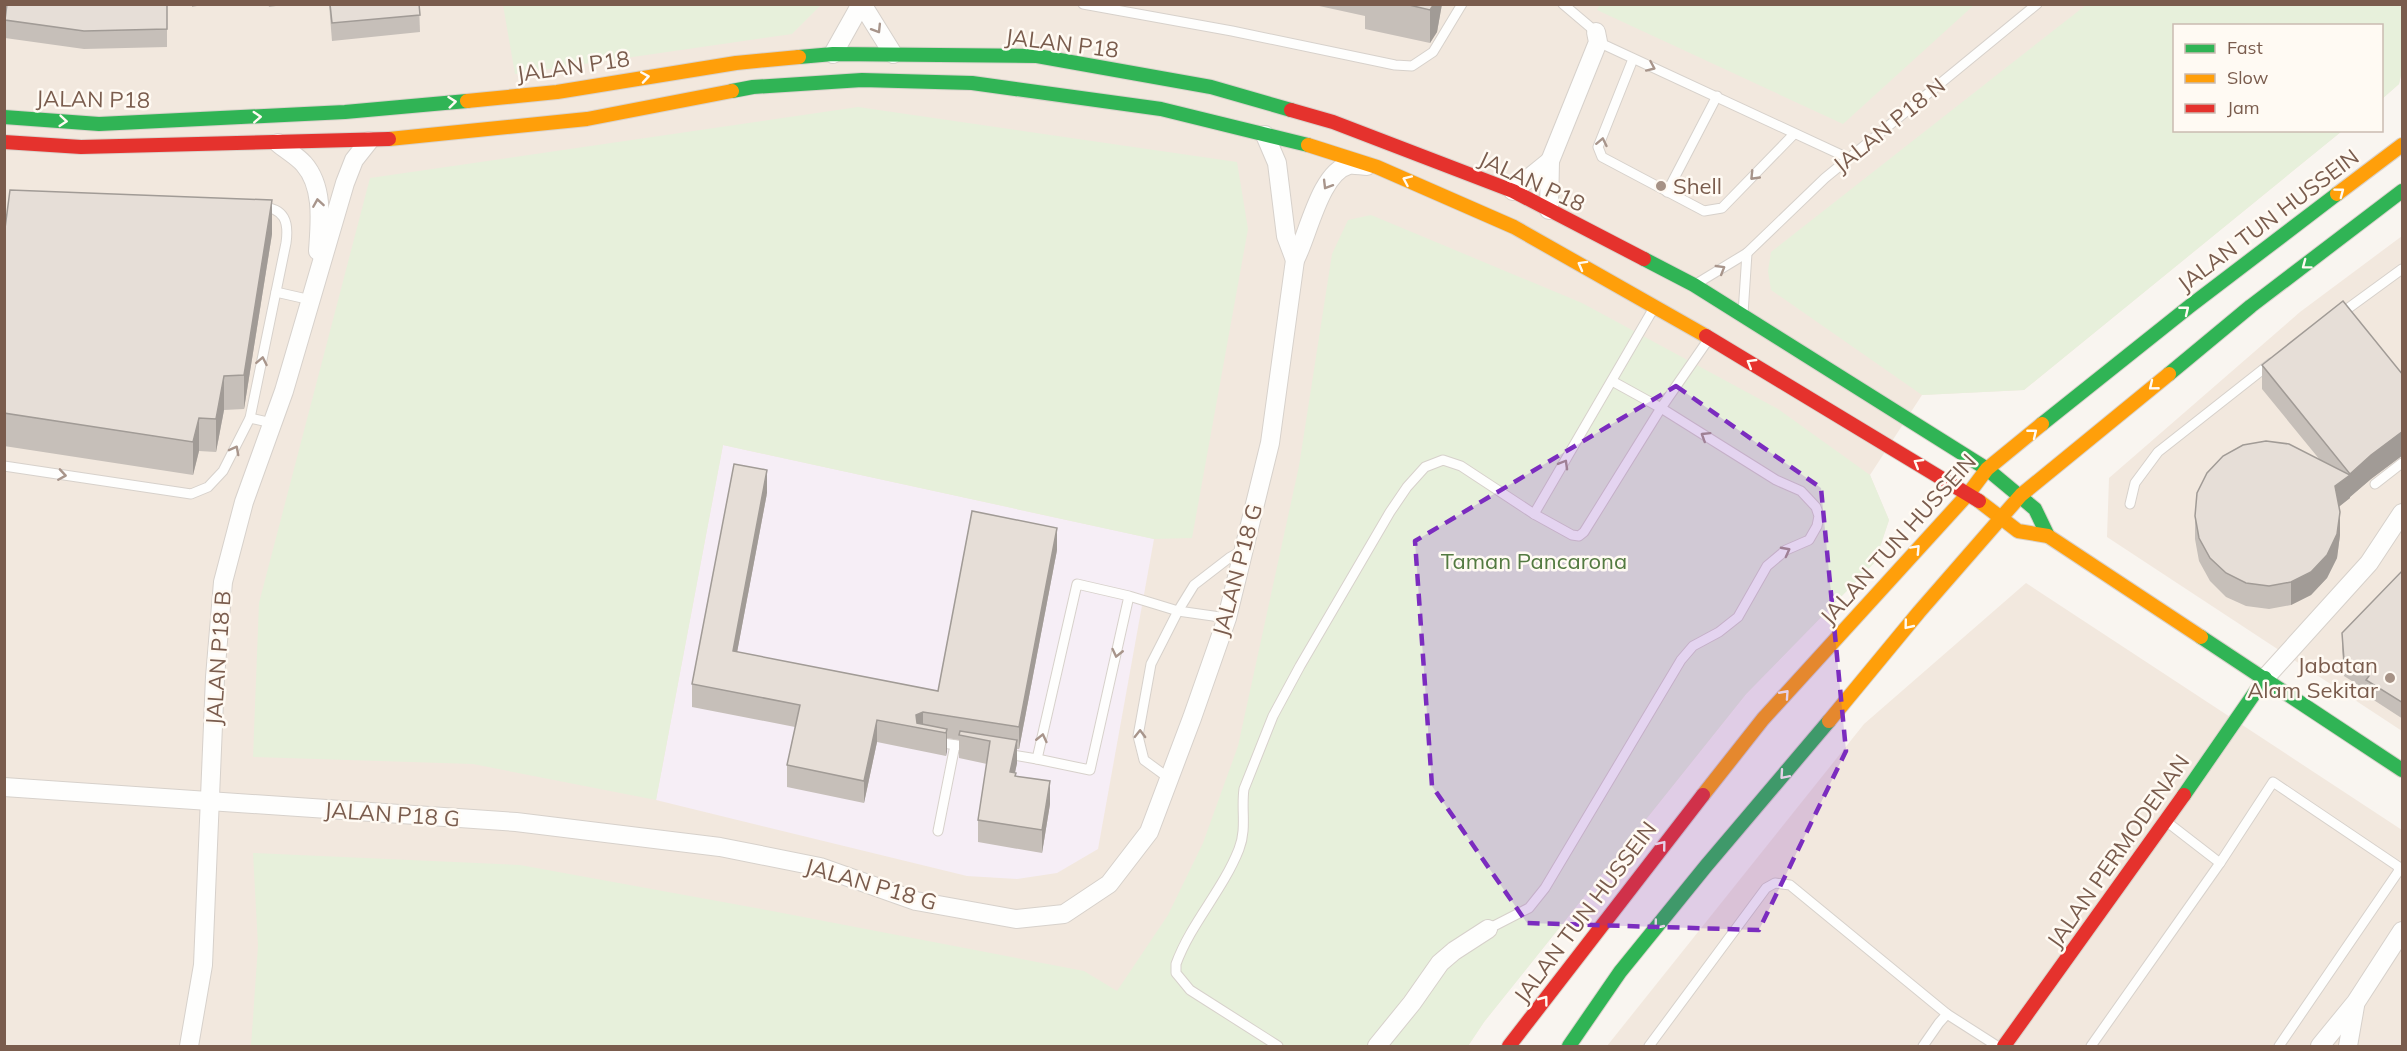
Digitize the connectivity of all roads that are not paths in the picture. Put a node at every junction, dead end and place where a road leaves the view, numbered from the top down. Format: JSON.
{"nodes":[{"id":1,"x":861,"y":4,"type":"edge"},
{"id":2,"x":1083,"y":4,"type":"edge"},
{"id":3,"x":1462,"y":4,"type":"edge"},
{"id":4,"x":1563,"y":4,"type":"edge"},
{"id":5,"x":2037,"y":4,"type":"edge"},
{"id":6,"x":1597,"y":37,"type":"junction"},
{"id":7,"x":833,"y":54,"type":"junction"},
{"id":8,"x":893,"y":54,"type":"junction"},
{"id":9,"x":1633,"y":59,"type":"junction"},
{"id":10,"x":1717,"y":96,"type":"junction"},
{"id":11,"x":4,"y":117,"type":"edge"},
{"id":12,"x":1794,"y":134,"type":"junction"},
{"id":13,"x":1265,"y":135,"type":"junction"},
{"id":14,"x":369,"y":141,"type":"junction"},
{"id":15,"x":4,"y":142,"type":"edge"},
{"id":16,"x":278,"y":143,"type":"junction"},
{"id":17,"x":2403,"y":145,"type":"edge"},
{"id":18,"x":1848,"y":158,"type":"junction"},
{"id":19,"x":1550,"y":161,"type":"junction"},
{"id":20,"x":1377,"y":167,"type":"junction"},
{"id":21,"x":1513,"y":191,"type":"junction"},
{"id":22,"x":2403,"y":191,"type":"edge"},
{"id":23,"x":1666,"y":192,"type":"junction"},
{"id":24,"x":248,"y":207,"type":"edge"},
{"id":25,"x":1550,"y":210,"type":"junction"},
{"id":26,"x":1748,"y":254,"type":"junction"},
{"id":27,"x":1295,"y":260,"type":"junction"},
{"id":28,"x":2403,"y":269,"type":"edge"},
{"id":29,"x":317,"y":283,"type":"junction"},
{"id":30,"x":1694,"y":285,"type":"junction"},
{"id":31,"x":276,"y":292,"type":"junction"},
{"id":32,"x":311,"y":300,"type":"junction"},
{"id":33,"x":1655,"y":306,"type":"junction"},
{"id":34,"x":1742,"y":314,"type":"junction"},
{"id":35,"x":2327,"y":323,"type":"edge"},
{"id":36,"x":1709,"y":338,"type":"junction"},
{"id":37,"x":2281,"y":357,"type":"edge"},
{"id":38,"x":1612,"y":381,"type":"junction"},
{"id":39,"x":1661,"y":408,"type":"junction"},
{"id":40,"x":250,"y":418,"type":"junction"},
{"id":41,"x":272,"y":423,"type":"junction"},
{"id":42,"x":2403,"y":463,"type":"edge"},
{"id":43,"x":4,"y":466,"type":"edge"},
{"id":44,"x":1988,"y":469,"type":"junction"},
{"id":45,"x":2375,"y":484,"type":"dead end"},
{"id":46,"x":1969,"y":493,"type":"junction"},
{"id":47,"x":2021,"y":495,"type":"junction"},
{"id":48,"x":2130,"y":504,"type":"dead end"},
{"id":49,"x":2403,"y":513,"type":"edge"},
{"id":50,"x":1534,"y":514,"type":"junction"},
{"id":51,"x":2001,"y":517,"type":"junction"},
{"id":52,"x":2048,"y":536,"type":"junction"},
{"id":53,"x":1243,"y":550,"type":"junction"},
{"id":54,"x":1129,"y":596,"type":"junction"},
{"id":55,"x":1178,"y":611,"type":"junction"},
{"id":56,"x":1227,"y":618,"type":"junction"},
{"id":57,"x":2265,"y":678,"type":"junction"},
{"id":58,"x":922,"y":741,"type":"edge"},
{"id":59,"x":955,"y":745,"type":"junction"},
{"id":60,"x":979,"y":749,"type":"edge"},
{"id":61,"x":1002,"y":753,"type":"edge"},
{"id":62,"x":1037,"y":759,"type":"junction"},
{"id":63,"x":2403,"y":770,"type":"edge"},
{"id":64,"x":1170,"y":779,"type":"junction"},
{"id":65,"x":4,"y":787,"type":"edge"},
{"id":66,"x":210,"y":802,"type":"junction"},
{"id":67,"x":2166,"y":822,"type":"junction"},
{"id":68,"x":938,"y":831,"type":"dead end"},
{"id":69,"x":2220,"y":863,"type":"junction"},
{"id":70,"x":1488,"y":929,"type":"joint"},
{"id":71,"x":2403,"y":932,"type":"edge"},
{"id":72,"x":2356,"y":1002,"type":"junction"},
{"id":73,"x":1947,"y":1014,"type":"junction"},
{"id":74,"x":189,"y":1047,"type":"edge"},
{"id":75,"x":1278,"y":1047,"type":"edge"},
{"id":76,"x":1377,"y":1047,"type":"edge"},
{"id":77,"x":1509,"y":1047,"type":"edge"},
{"id":78,"x":1569,"y":1047,"type":"edge"},
{"id":79,"x":1648,"y":1047,"type":"edge"},
{"id":80,"x":1923,"y":1047,"type":"edge"},
{"id":81,"x":1997,"y":1047,"type":"edge"},
{"id":82,"x":2004,"y":1047,"type":"edge"},
{"id":83,"x":2091,"y":1047,"type":"edge"},
{"id":84,"x":2279,"y":1047,"type":"edge"},
{"id":85,"x":2320,"y":1047,"type":"edge"},
{"id":86,"x":2348,"y":1047,"type":"edge"}],
"edges":[{"from":1,"to":7,"type":"street"},
{"from":1,"to":8,"type":"street","one_way":true},
{"from":2,"to":3,"type":"lane"},
{"from":4,"to":6,"type":"lane"},
{"from":5,"to":18,"type":"lane","name":"JALAN P18 N"},
{"from":6,"to":9,"type":"lane"},
{"from":6,"to":19,"type":"street"},
{"from":7,"to":8,"type":"street","name":"JALAN P18"},
{"from":11,"to":7,"type":"street","name":"JALAN P18","one_way":true},
{"from":8,"to":21,"type":"street","name":"JALAN P18"},
{"from":9,"to":10,"type":"lane","one_way":true},
{"from":23,"to":9,"type":"lane","one_way":true},
{"from":10,"to":12,"type":"lane"},
{"from":10,"to":23,"type":"lane"},
{"from":12,"to":18,"type":"lane"},
{"from":12,"to":23,"type":"lane","one_way":true},
{"from":13,"to":14,"type":"street","name":"JALAN P18"},
{"from":13,"to":20,"type":"street","name":"JALAN P18"},
{"from":13,"to":27,"type":"street","name":"JALAN P18 G"},
{"from":14,"to":16,"type":"street","name":"JALAN P18"},
{"from":14,"to":29,"type":"street","name":"JALAN P18 B"},
{"from":15,"to":16,"type":"street","name":"JALAN P18"},
{"from":29,"to":16,"type":"street","name":"JALAN P18 B","one_way":true},
{"from":44,"to":17,"type":"street","name":"JALAN TUN HUSSEIN","one_way":true},
{"from":18,"to":26,"type":"lane","name":"JALAN P18 N"},
{"from":19,"to":21,"type":"street"},
{"from":19,"to":25,"type":"street"},
{"from":20,"to":27,"type":"street","name":"JALAN P18 G","one_way":true},
{"from":33,"to":20,"type":"street","name":"JALAN P18","one_way":true},
{"from":21,"to":25,"type":"street","name":"JALAN P18"},
{"from":22,"to":47,"type":"street","one_way":true},
{"from":24,"to":31,"type":"lane"},
{"from":25,"to":30,"type":"street","name":"JALAN P18"},
{"from":30,"to":26,"type":"lane","name":"JALAN P18 N","one_way":true},
{"from":26,"to":34,"type":"lane"},
{"from":27,"to":53,"type":"street","name":"JALAN P18 G"},
{"from":28,"to":35,"type":"lane"},
{"from":29,"to":32,"type":"street","name":"JALAN P18 B"},
{"from":30,"to":34,"type":"street","name":"JALAN P18"},
{"from":31,"to":32,"type":"lane"},
{"from":40,"to":31,"type":"lane","one_way":true},
{"from":32,"to":41,"type":"street","name":"JALAN P18 B"},
{"from":33,"to":36,"type":"street","name":"JALAN P18"},
{"from":33,"to":38,"type":"lane"},
{"from":34,"to":44,"type":"street","name":"JALAN P18"},
{"from":36,"to":39,"type":"lane"},
{"from":46,"to":36,"type":"street","name":"JALAN P18","one_way":true},
{"from":37,"to":48,"type":"lane"},
{"from":38,"to":39,"type":"lane"},
{"from":50,"to":38,"type":"lane","one_way":true},
{"from":39,"to":50,"type":"lane"},
{"from":70,"to":39,"type":"lane","one_way":true},
{"from":40,"to":41,"type":"lane"},
{"from":43,"to":40,"type":"lane","one_way":true},
{"from":41,"to":66,"type":"street","name":"JALAN P18 B"},
{"from":42,"to":45,"type":"lane"},
{"from":44,"to":46,"type":"street","name":"JALAN TUN HUSSEIN"},
{"from":44,"to":47,"type":"street","name":"JALAN P18"},
{"from":46,"to":51,"type":"street","name":"JALAN P18"},
{"from":77,"to":46,"type":"street","name":"JALAN TUN HUSSEIN","one_way":true},
{"from":47,"to":51,"type":"street"},
{"from":47,"to":52,"type":"street","name":"JALAN P18"},
{"from":49,"to":57,"type":"street"},
{"from":50,"to":75,"type":"lane"},
{"from":51,"to":52,"type":"street","name":"JALAN P18"},
{"from":51,"to":78,"type":"street","one_way":true},
{"from":52,"to":57,"type":"street"},
{"from":53,"to":55,"type":"lane"},
{"from":53,"to":56,"type":"street","name":"JALAN P18 G"},
{"from":54,"to":55,"type":"lane"},
{"from":54,"to":62,"type":"lane","one_way":true},
{"from":62,"to":54,"type":"lane","one_way":true},
{"from":55,"to":56,"type":"lane"},
{"from":64,"to":55,"type":"lane","one_way":true},
{"from":56,"to":64,"type":"street","name":"JALAN P18 G"},
{"from":57,"to":63,"type":"street"},
{"from":57,"to":67,"type":"street","name":"JALAN PERMODENAN"},
{"from":58,"to":59,"type":"lane"},
{"from":59,"to":60,"type":"lane"},
{"from":59,"to":68,"type":"lane"},
{"from":61,"to":62,"type":"lane"},
{"from":64,"to":66,"type":"street","name":"JALAN P18 G"},
{"from":65,"to":66,"type":"street","name":"JALAN P18 G"},
{"from":66,"to":74,"type":"street","name":"JALAN P18 B"},
{"from":67,"to":69,"type":"lane"},
{"from":67,"to":82,"type":"street","name":"JALAN PERMODENAN"},
{"from":69,"to":83,"type":"lane"},
{"from":69,"to":84,"type":"lane"},
{"from":70,"to":76,"type":"street"},
{"from":71,"to":72,"type":"street"},
{"from":72,"to":85,"type":"street"},
{"from":72,"to":86,"type":"street"},
{"from":73,"to":79,"type":"lane"},
{"from":73,"to":80,"type":"lane"},
{"from":73,"to":81,"type":"lane"}]}
